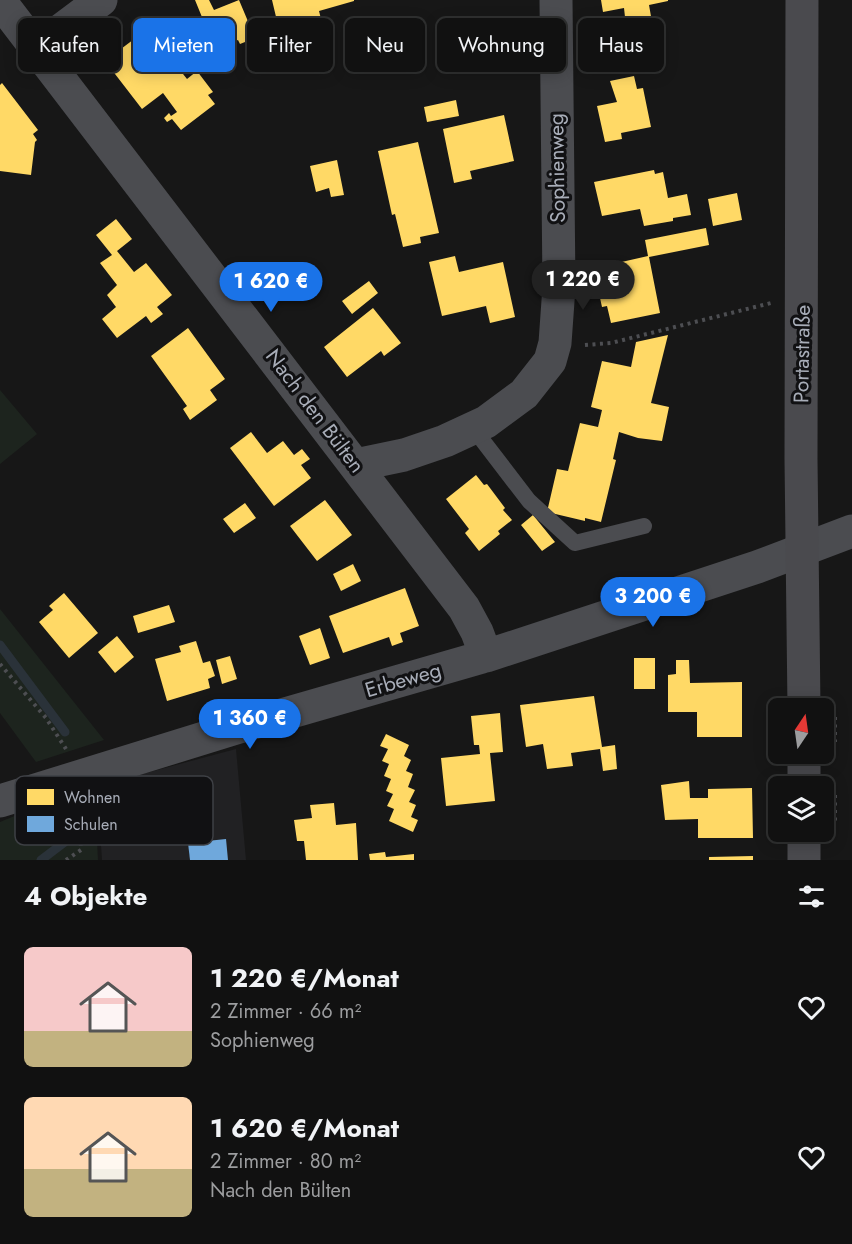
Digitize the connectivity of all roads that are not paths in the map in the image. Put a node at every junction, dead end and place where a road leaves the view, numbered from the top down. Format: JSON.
{"nodes":[{"id":1,"x":101,"y":0,"type":"edge"},
{"id":2,"x":556,"y":0,"type":"edge"},
{"id":3,"x":802,"y":0,"type":"edge"},
{"id":4,"x":0,"y":1,"type":"edge"},
{"id":5,"x":77,"y":18,"type":"edge"},
{"id":6,"x":18,"y":24,"type":"edge"},
{"id":7,"x":55,"y":72,"type":"edge"},
{"id":8,"x":473,"y":428,"type":"junction"},
{"id":9,"x":356,"y":465,"type":"junction"},
{"id":10,"x":644,"y":526,"type":"dead end"},
{"id":11,"x":852,"y":531,"type":"edge"},
{"id":12,"x":802,"y":550,"type":"junction"},
{"id":13,"x":486,"y":656,"type":"junction"},
{"id":14,"x":804,"y":698,"type":"edge"},
{"id":15,"x":82,"y":776,"type":"edge"},
{"id":16,"x":15,"y":796,"type":"edge"},
{"id":17,"x":0,"y":801,"type":"edge"},
{"id":18,"x":804,"y":842,"type":"edge"},
{"id":19,"x":804,"y":860,"type":"edge"}],
"edges":[{"from":1,"to":5,"type":"street"},
{"from":2,"to":8,"type":"street","name":"Sophienweg"},
{"from":3,"to":12,"type":"main road","name":"Portastraße"},
{"from":4,"to":6,"type":"street","name":"Nach den Bülten"},
{"from":7,"to":9,"type":"street","name":"Nach den Bülten"},
{"from":8,"to":9,"type":"street","name":"Sophienweg"},
{"from":8,"to":10,"type":"lane"},
{"from":9,"to":13,"type":"street","name":"Nach den Bülten"},
{"from":11,"to":12,"type":"street","name":"Erbeweg"},
{"from":12,"to":13,"type":"street","name":"Erbeweg"},
{"from":12,"to":14,"type":"main road","name":"Portastraße"},
{"from":13,"to":15,"type":"street","name":"Erbeweg"},
{"from":16,"to":17,"type":"street","name":"Erbeweg"},
{"from":18,"to":19,"type":"main road"}]}
